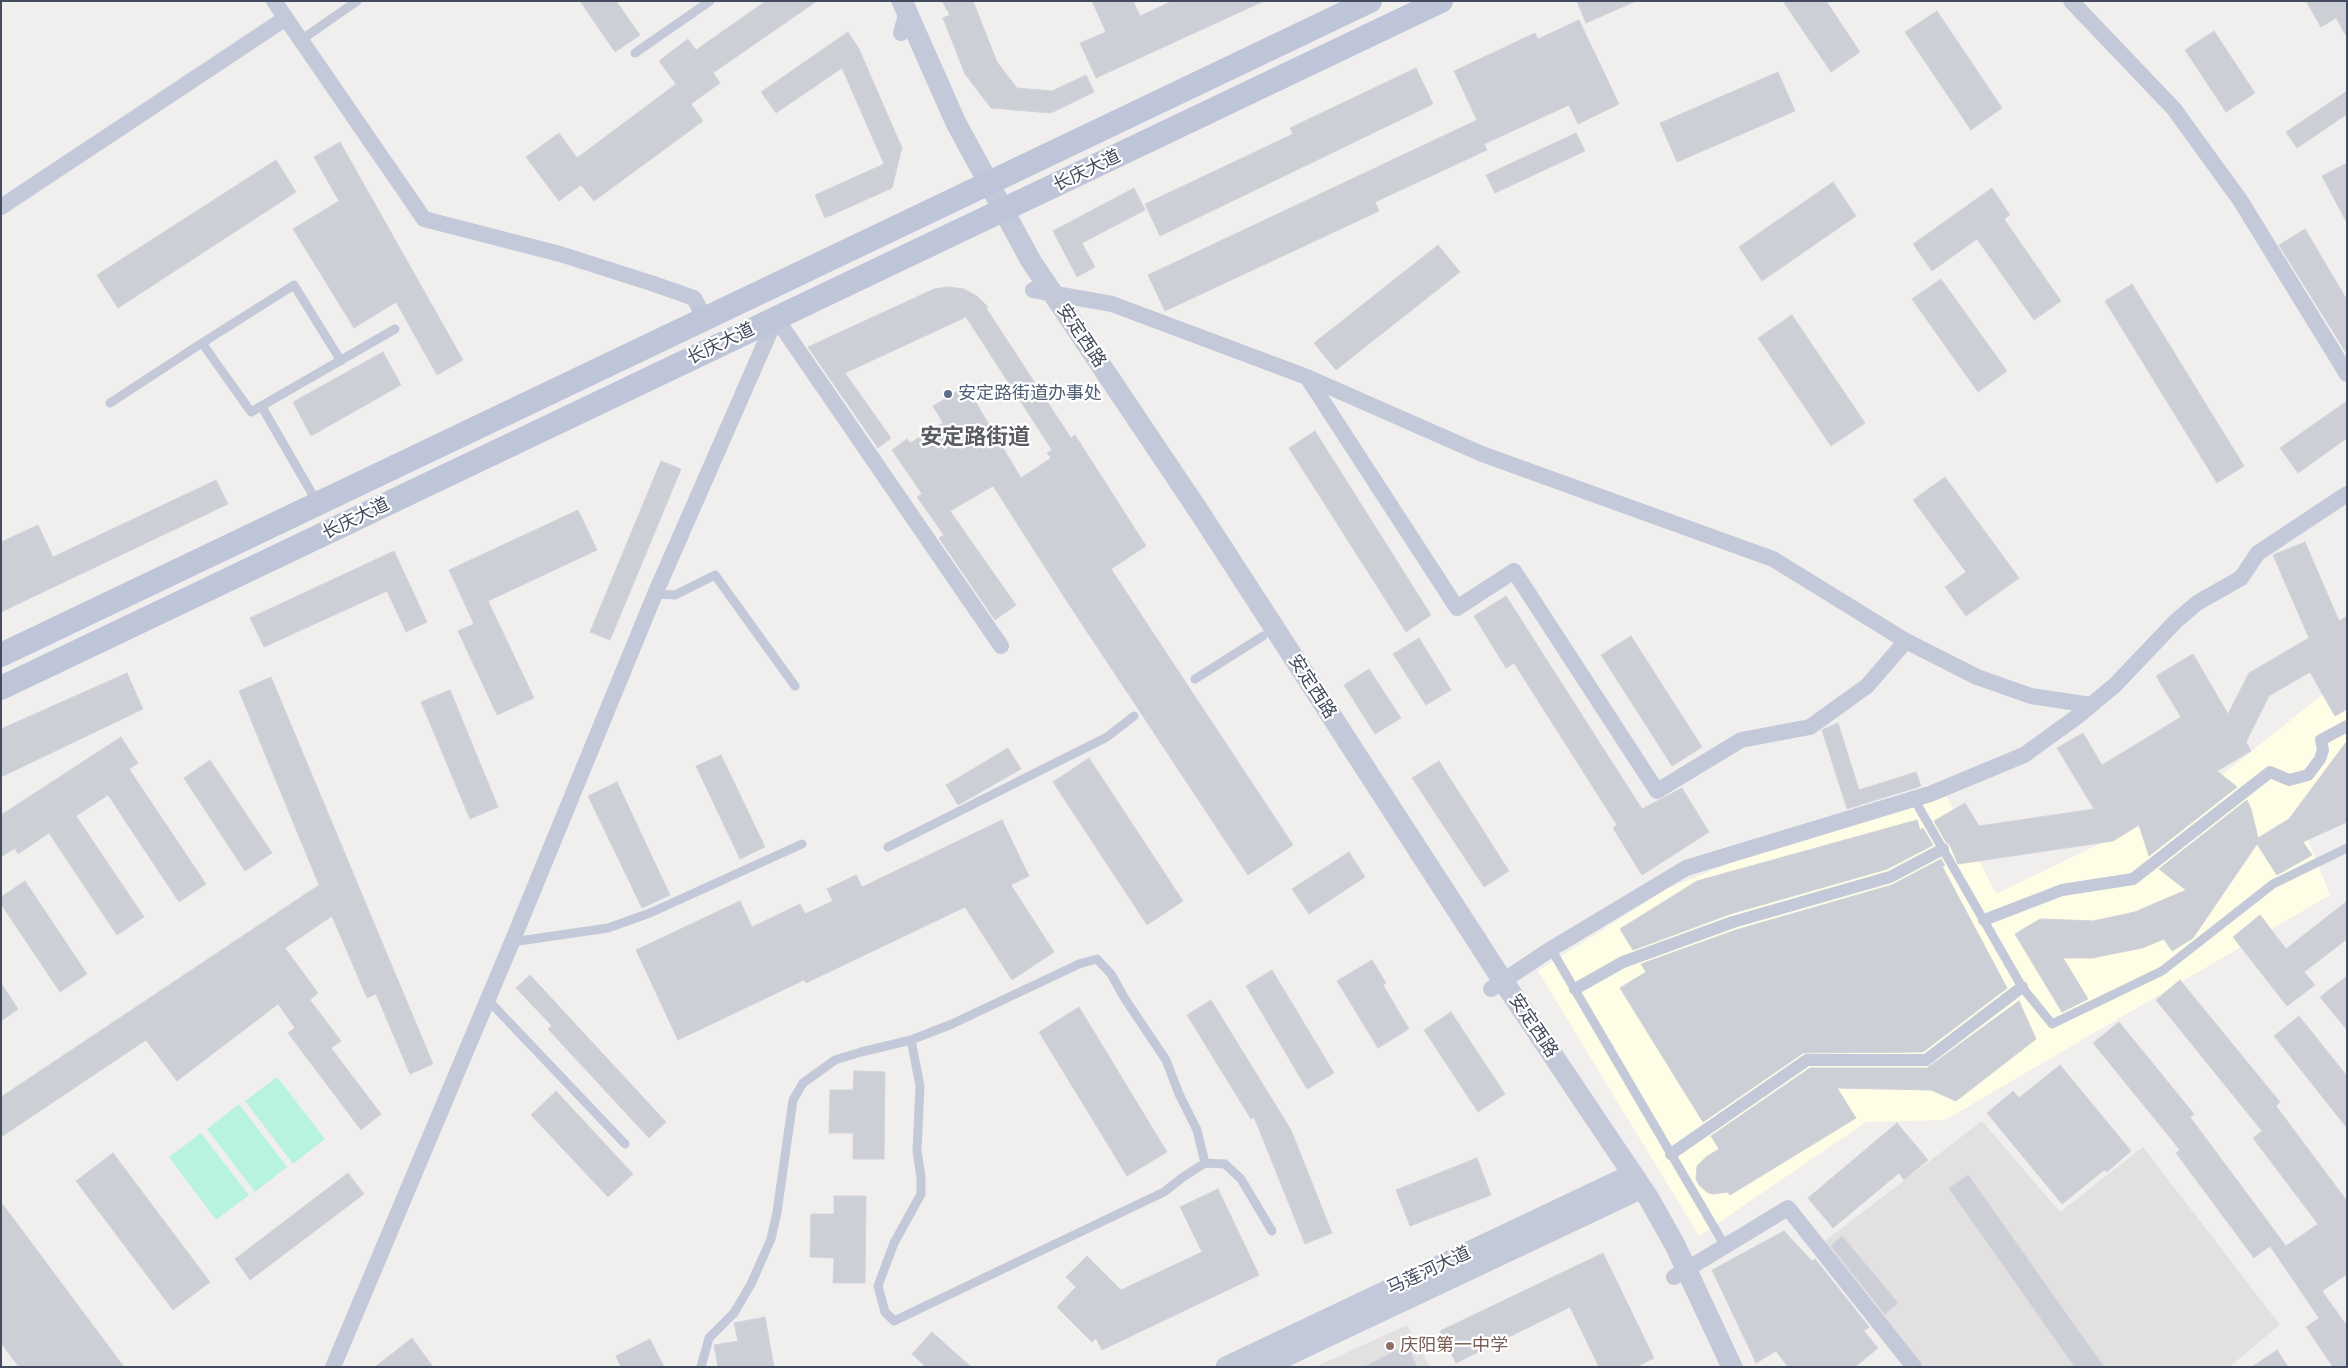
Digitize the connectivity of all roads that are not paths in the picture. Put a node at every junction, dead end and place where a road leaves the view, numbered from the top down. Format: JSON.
{"nodes":[{"id":1,"x":274,"y":1,"type":"edge"},
{"id":2,"x":357,"y":1,"type":"edge"},
{"id":3,"x":710,"y":1,"type":"edge"},
{"id":4,"x":886,"y":1,"type":"edge"},
{"id":5,"x":1370,"y":1,"type":"edge"},
{"id":6,"x":1441,"y":1,"type":"edge"},
{"id":7,"x":2071,"y":1,"type":"edge"},
{"id":8,"x":906,"y":5,"type":"edge"},
{"id":9,"x":286,"y":18,"type":"junction"},
{"id":10,"x":900,"y":33,"type":"junction"},
{"id":11,"x":301,"y":40,"type":"junction"},
{"id":12,"x":635,"y":53,"type":"dead end"},
{"id":13,"x":982,"y":188,"type":"junction"},
{"id":14,"x":1,"y":208,"type":"edge"},
{"id":15,"x":996,"y":214,"type":"junction"},
{"id":16,"x":1043,"y":292,"type":"junction"},
{"id":17,"x":776,"y":318,"type":"junction"},
{"id":18,"x":705,"y":319,"type":"junction"},
{"id":19,"x":395,"y":329,"type":"dead end"},
{"id":20,"x":202,"y":344,"type":"junction"},
{"id":21,"x":341,"y":361,"type":"junction"},
{"id":22,"x":2347,"y":374,"type":"edge"},
{"id":23,"x":1307,"y":377,"type":"junction"},
{"id":24,"x":110,"y":403,"type":"dead end"},
{"id":25,"x":262,"y":407,"type":"junction"},
{"id":26,"x":2347,"y":494,"type":"edge"},
{"id":27,"x":318,"y":504,"type":"junction"},
{"id":28,"x":655,"y":594,"type":"junction"},
{"id":29,"x":1263,"y":636,"type":"junction"},
{"id":30,"x":1906,"y":641,"type":"junction"},
{"id":31,"x":1001,"y":646,"type":"dead end"},
{"id":32,"x":1,"y":655,"type":"edge"},
{"id":33,"x":1195,"y":679,"type":"dead end"},
{"id":34,"x":795,"y":686,"type":"dead end"},
{"id":35,"x":1,"y":688,"type":"edge"},
{"id":36,"x":2092,"y":705,"type":"junction"},
{"id":37,"x":1134,"y":716,"type":"dead end"},
{"id":38,"x":2347,"y":726,"type":"edge"},
{"id":39,"x":1914,"y":799,"type":"junction"},
{"id":40,"x":802,"y":844,"type":"dead end"},
{"id":41,"x":888,"y":847,"type":"dead end"},
{"id":42,"x":2347,"y":848,"type":"edge"},
{"id":43,"x":1943,"y":849,"type":"junction"},
{"id":44,"x":1984,"y":920,"type":"junction"},
{"id":45,"x":512,"y":942,"type":"junction"},
{"id":46,"x":1551,"y":949,"type":"junction"},
{"id":47,"x":1497,"y":985,"type":"junction"},
{"id":48,"x":2022,"y":986,"type":"junction"},
{"id":49,"x":1575,"y":990,"type":"junction"},
{"id":50,"x":488,"y":1000,"type":"junction"},
{"id":51,"x":911,"y":1040,"type":"junction"},
{"id":52,"x":625,"y":1144,"type":"dead end"},
{"id":53,"x":1671,"y":1154,"type":"junction"},
{"id":54,"x":1205,"y":1164,"type":"junction"},
{"id":55,"x":1631,"y":1184,"type":"junction"},
{"id":56,"x":1272,"y":1231,"type":"dead end"},
{"id":57,"x":1726,"y":1246,"type":"junction"},
{"id":58,"x":1681,"y":1273,"type":"junction"},
{"id":59,"x":333,"y":1367,"type":"edge"},
{"id":60,"x":701,"y":1367,"type":"edge"},
{"id":61,"x":1226,"y":1367,"type":"edge"},
{"id":62,"x":1264,"y":1367,"type":"edge"},
{"id":63,"x":1716,"y":1367,"type":"edge"},
{"id":64,"x":1732,"y":1367,"type":"edge"},
{"id":65,"x":1914,"y":1367,"type":"edge"}],
"edges":[{"from":1,"to":9,"type":"street"},
{"from":2,"to":11,"type":"lane"},
{"from":3,"to":12,"type":"lane"},
{"from":4,"to":10,"type":"street","name":"安定西路"},
{"from":5,"to":13,"type":"main road","name":"长庆大道"},
{"from":6,"to":15,"type":"main road","name":"长庆大道"},
{"from":7,"to":22,"type":"street"},
{"from":8,"to":10,"type":"street"},
{"from":8,"to":13,"type":"street","name":"安定西路"},
{"from":9,"to":11,"type":"street"},
{"from":9,"to":14,"type":"street"},
{"from":10,"to":13,"type":"street","name":"安定西路"},
{"from":11,"to":18,"type":"street"},
{"from":13,"to":15,"type":"street","name":"安定西路"},
{"from":13,"to":18,"type":"main road","name":"长庆大道"},
{"from":15,"to":16,"type":"street","name":"安定西路"},
{"from":15,"to":17,"type":"main road","name":"长庆大道"},
{"from":16,"to":23,"type":"street"},
{"from":16,"to":29,"type":"street","name":"安定西路"},
{"from":16,"to":47,"type":"street","name":"安定西路"},
{"from":17,"to":28,"type":"street"},
{"from":17,"to":31,"type":"street"},
{"from":17,"to":35,"type":"main road","name":"长庆大道"},
{"from":18,"to":27,"type":"main road","name":"长庆大道"},
{"from":19,"to":21,"type":"lane"},
{"from":20,"to":21,"type":"lane"},
{"from":20,"to":24,"type":"lane"},
{"from":20,"to":25,"type":"lane"},
{"from":21,"to":25,"type":"lane"},
{"from":23,"to":30,"type":"street"},
{"from":23,"to":30,"type":"street"},
{"from":25,"to":27,"type":"lane"},
{"from":26,"to":36,"type":"street"},
{"from":27,"to":32,"type":"main road","name":"长庆大道"},
{"from":28,"to":34,"type":"lane"},
{"from":28,"to":45,"type":"street"},
{"from":29,"to":33,"type":"lane"},
{"from":29,"to":47,"type":"street","name":"安定西路"},
{"from":30,"to":36,"type":"street"},
{"from":36,"to":39,"type":"street"},
{"from":37,"to":41,"type":"lane"},
{"from":38,"to":44,"type":"street"},
{"from":39,"to":43,"type":"lane"},
{"from":39,"to":46,"type":"street"},
{"from":40,"to":45,"type":"lane"},
{"from":42,"to":48,"type":"lane"},
{"from":43,"to":44,"type":"lane"},
{"from":43,"to":49,"type":"street"},
{"from":44,"to":48,"type":"lane"},
{"from":45,"to":50,"type":"street"},
{"from":46,"to":47,"type":"street"},
{"from":46,"to":49,"type":"lane"},
{"from":47,"to":55,"type":"street","name":"安定西路"},
{"from":48,"to":53,"type":"street"},
{"from":49,"to":53,"type":"lane"},
{"from":50,"to":52,"type":"lane"},
{"from":50,"to":59,"type":"street"},
{"from":51,"to":54,"type":"lane"},
{"from":51,"to":54,"type":"lane"},
{"from":51,"to":60,"type":"lane"},
{"from":53,"to":57,"type":"lane"},
{"from":54,"to":56,"type":"lane"},
{"from":55,"to":58,"type":"street","name":"安定西路"},
{"from":55,"to":61,"type":"street","name":"马莲河大道"},
{"from":55,"to":62,"type":"street","name":"马莲河大道"},
{"from":57,"to":58,"type":"street"},
{"from":57,"to":65,"type":"street"},
{"from":58,"to":63,"type":"street","name":"安定西路"},
{"from":58,"to":64,"type":"street","name":"安定西路"}]}
